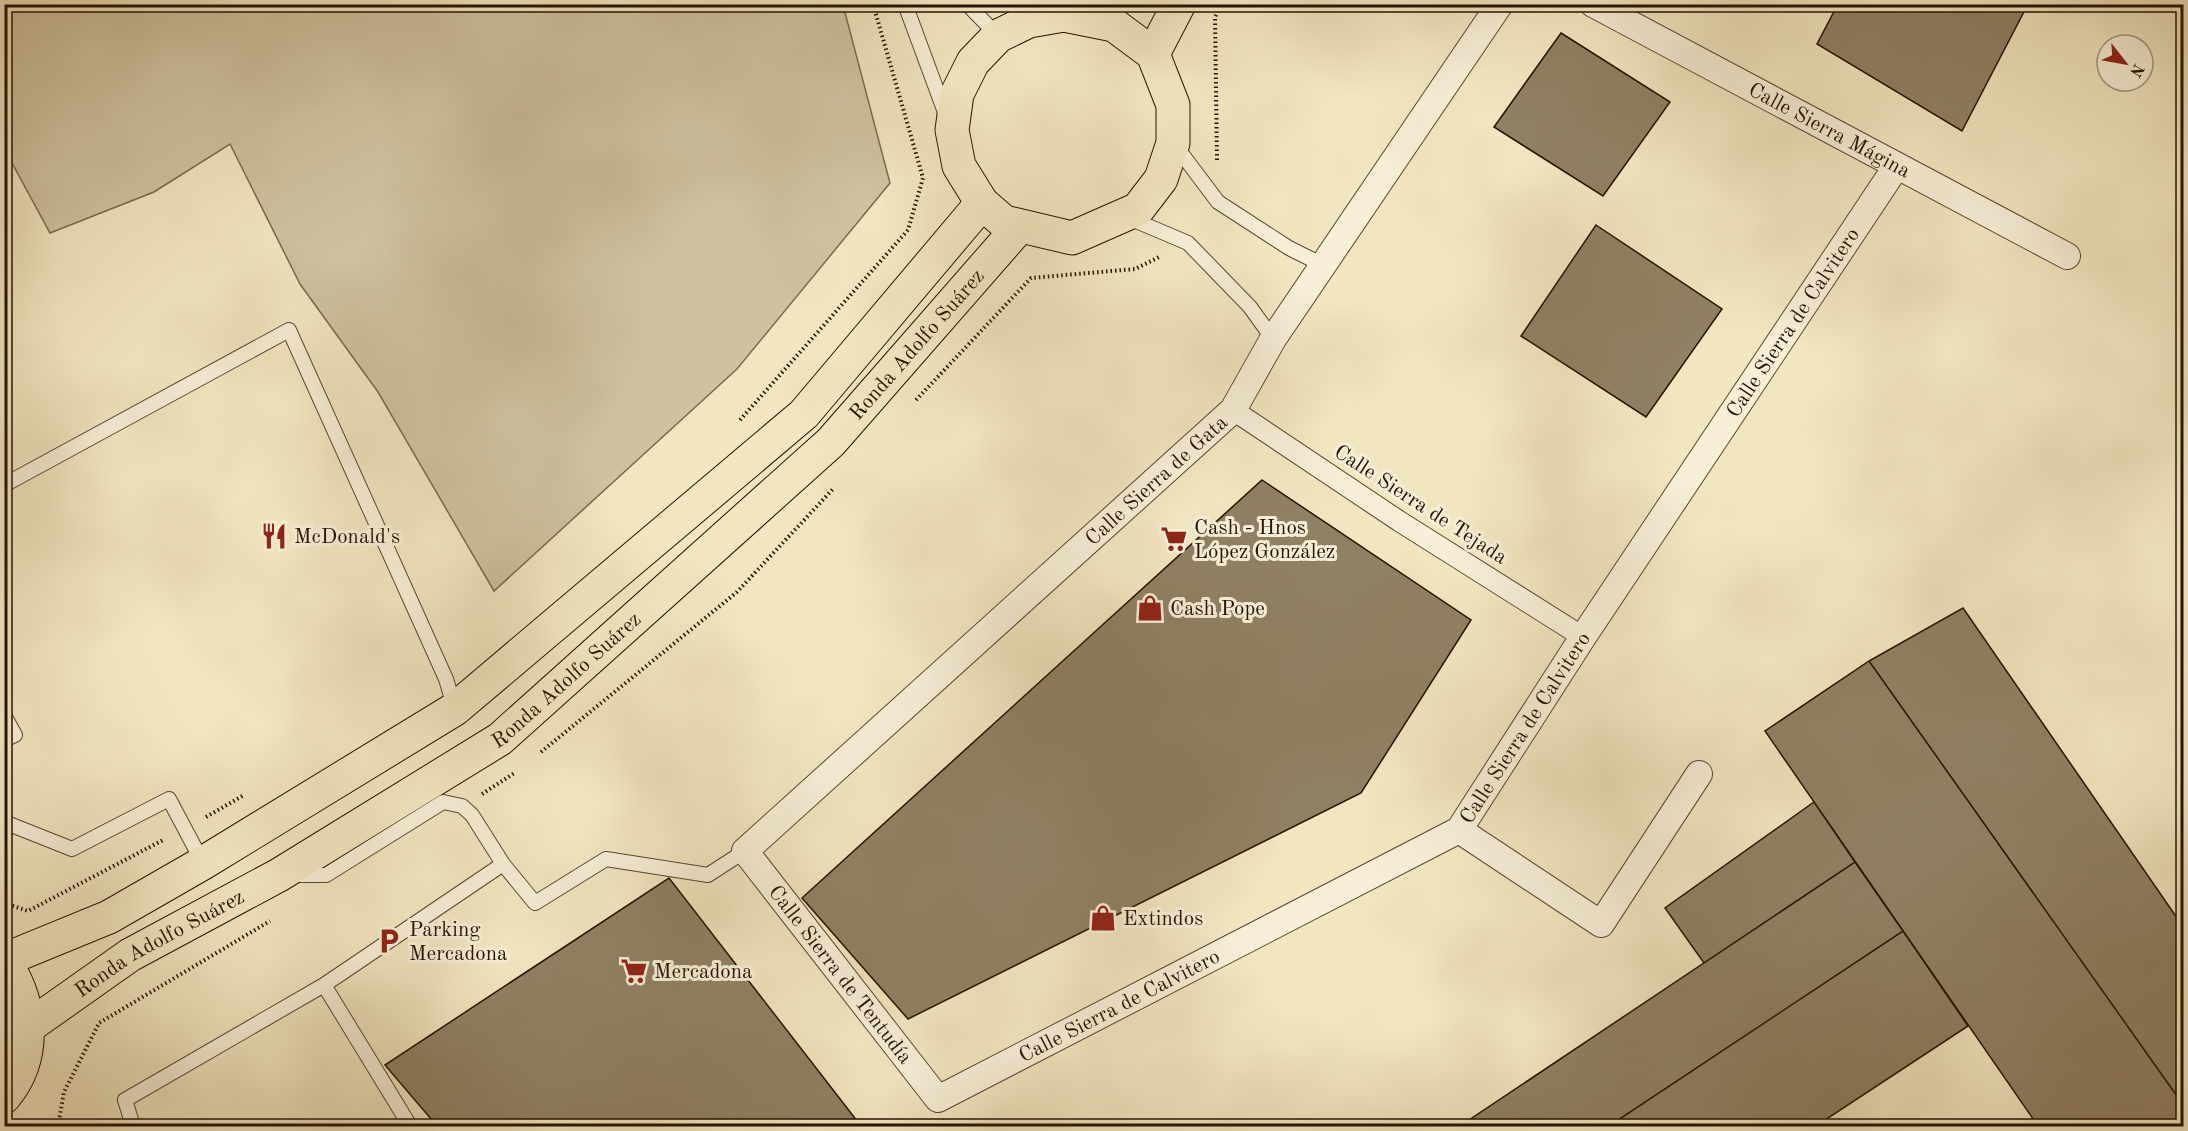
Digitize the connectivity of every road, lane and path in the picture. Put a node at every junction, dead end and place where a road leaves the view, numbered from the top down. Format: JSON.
{"nodes":[{"id":1,"x":873,"y":4,"type":"edge"},
{"id":2,"x":905,"y":4,"type":"edge"},
{"id":3,"x":967,"y":4,"type":"edge"},
{"id":4,"x":1179,"y":4,"type":"edge"},
{"id":5,"x":1500,"y":4,"type":"edge"},
{"id":6,"x":1593,"y":4,"type":"edge"},
{"id":7,"x":1119,"y":15,"type":"edge"},
{"id":8,"x":998,"y":36,"type":"junction"},
{"id":9,"x":1153,"y":54,"type":"junction"},
{"id":10,"x":952,"y":130,"type":"junction"},
{"id":11,"x":1173,"y":142,"type":"junction"},
{"id":12,"x":1896,"y":167,"type":"junction"},
{"id":13,"x":982,"y":203,"type":"junction"},
{"id":14,"x":1125,"y":216,"type":"junction"},
{"id":15,"x":1019,"y":227,"type":"junction"},
{"id":16,"x":2067,"y":256,"type":"dead end"},
{"id":17,"x":1325,"y":266,"type":"junction"},
{"id":18,"x":1273,"y":339,"type":"junction"},
{"id":19,"x":1233,"y":410,"type":"junction"},
{"id":20,"x":733,"y":429,"type":"dead end"},
{"id":21,"x":4,"y":485,"type":"edge"},
{"id":22,"x":1583,"y":637,"type":"junction"},
{"id":23,"x":455,"y":709,"type":"junction"},
{"id":24,"x":4,"y":715,"type":"edge"},
{"id":25,"x":4,"y":740,"type":"edge"},
{"id":26,"x":1699,"y":774,"type":"dead end"},
{"id":27,"x":245,"y":795,"type":"dead end"},
{"id":28,"x":4,"y":822,"type":"edge"},
{"id":29,"x":184,"y":829,"type":"junction"},
{"id":30,"x":1459,"y":830,"type":"junction"},
{"id":31,"x":745,"y":851,"type":"junction"},
{"id":32,"x":203,"y":863,"type":"junction"},
{"id":33,"x":503,"y":864,"type":"junction"},
{"id":34,"x":279,"y":874,"type":"junction"},
{"id":35,"x":4,"y":903,"type":"edge"},
{"id":36,"x":4,"y":961,"type":"edge"},
{"id":37,"x":324,"y":985,"type":"junction"},
{"id":38,"x":28,"y":1027,"type":"junction"},
{"id":39,"x":4,"y":1097,"type":"edge"},
{"id":40,"x":938,"y":1099,"type":"joint"},
{"id":41,"x":133,"y":1126,"type":"edge"},
{"id":42,"x":410,"y":1126,"type":"edge"}],
"edges":[{"from":1,"to":20,"type":"path"},
{"from":2,"to":10,"type":"lane"},
{"from":3,"to":8,"type":"lane"},
{"from":4,"to":9,"type":"main road"},
{"from":5,"to":17,"type":"street","name":"Calle Sierra de Gata"},
{"from":6,"to":12,"type":"street","name":"Calle Sierra Mágina"},
{"from":7,"to":8,"type":"main road"},
{"from":7,"to":9,"type":"main road"},
{"from":8,"to":10,"type":"main road"},
{"from":9,"to":11,"type":"main road"},
{"from":10,"to":13,"type":"main road"},
{"from":11,"to":14,"type":"main road"},
{"from":11,"to":17,"type":"lane"},
{"from":12,"to":16,"type":"street","name":"Calle Sierra Mágina"},
{"from":12,"to":22,"type":"street","name":"Calle Sierra de Calvitero"},
{"from":13,"to":15,"type":"main road"},
{"from":13,"to":23,"type":"main road","name":"Ronda Adolfo Suárez"},
{"from":14,"to":15,"type":"main road"},
{"from":14,"to":18,"type":"lane"},
{"from":15,"to":34,"type":"main road","name":"Ronda Adolfo Suárez"},
{"from":17,"to":18,"type":"street","name":"Calle Sierra de Gata"},
{"from":18,"to":19,"type":"street","name":"Calle Sierra de Gata"},
{"from":19,"to":22,"type":"street","name":"Calle Sierra de Tejada"},
{"from":19,"to":31,"type":"street","name":"Calle Sierra de Gata"},
{"from":21,"to":23,"type":"lane"},
{"from":22,"to":30,"type":"street","name":"Calle Sierra de Calvitero"},
{"from":23,"to":32,"type":"main road","name":"Ronda Adolfo Suárez"},
{"from":24,"to":25,"type":"lane"},
{"from":26,"to":30,"type":"street"},
{"from":27,"to":29,"type":"path"},
{"from":28,"to":29,"type":"lane"},
{"from":29,"to":32,"type":"lane"},
{"from":29,"to":35,"type":"path"},
{"from":30,"to":40,"type":"street","name":"Calle Sierra de Calvitero"},
{"from":31,"to":33,"type":"lane"},
{"from":31,"to":40,"type":"street","name":"Calle Sierra de Tentudía"},
{"from":32,"to":36,"type":"main road","name":"Ronda Adolfo Suárez"},
{"from":33,"to":34,"type":"lane"},
{"from":33,"to":37,"type":"lane"},
{"from":34,"to":38,"type":"main road","name":"Ronda Adolfo Suárez"},
{"from":36,"to":38,"type":"main road"},
{"from":37,"to":41,"type":"lane"},
{"from":37,"to":42,"type":"lane"},
{"from":38,"to":39,"type":"main road"}]}
